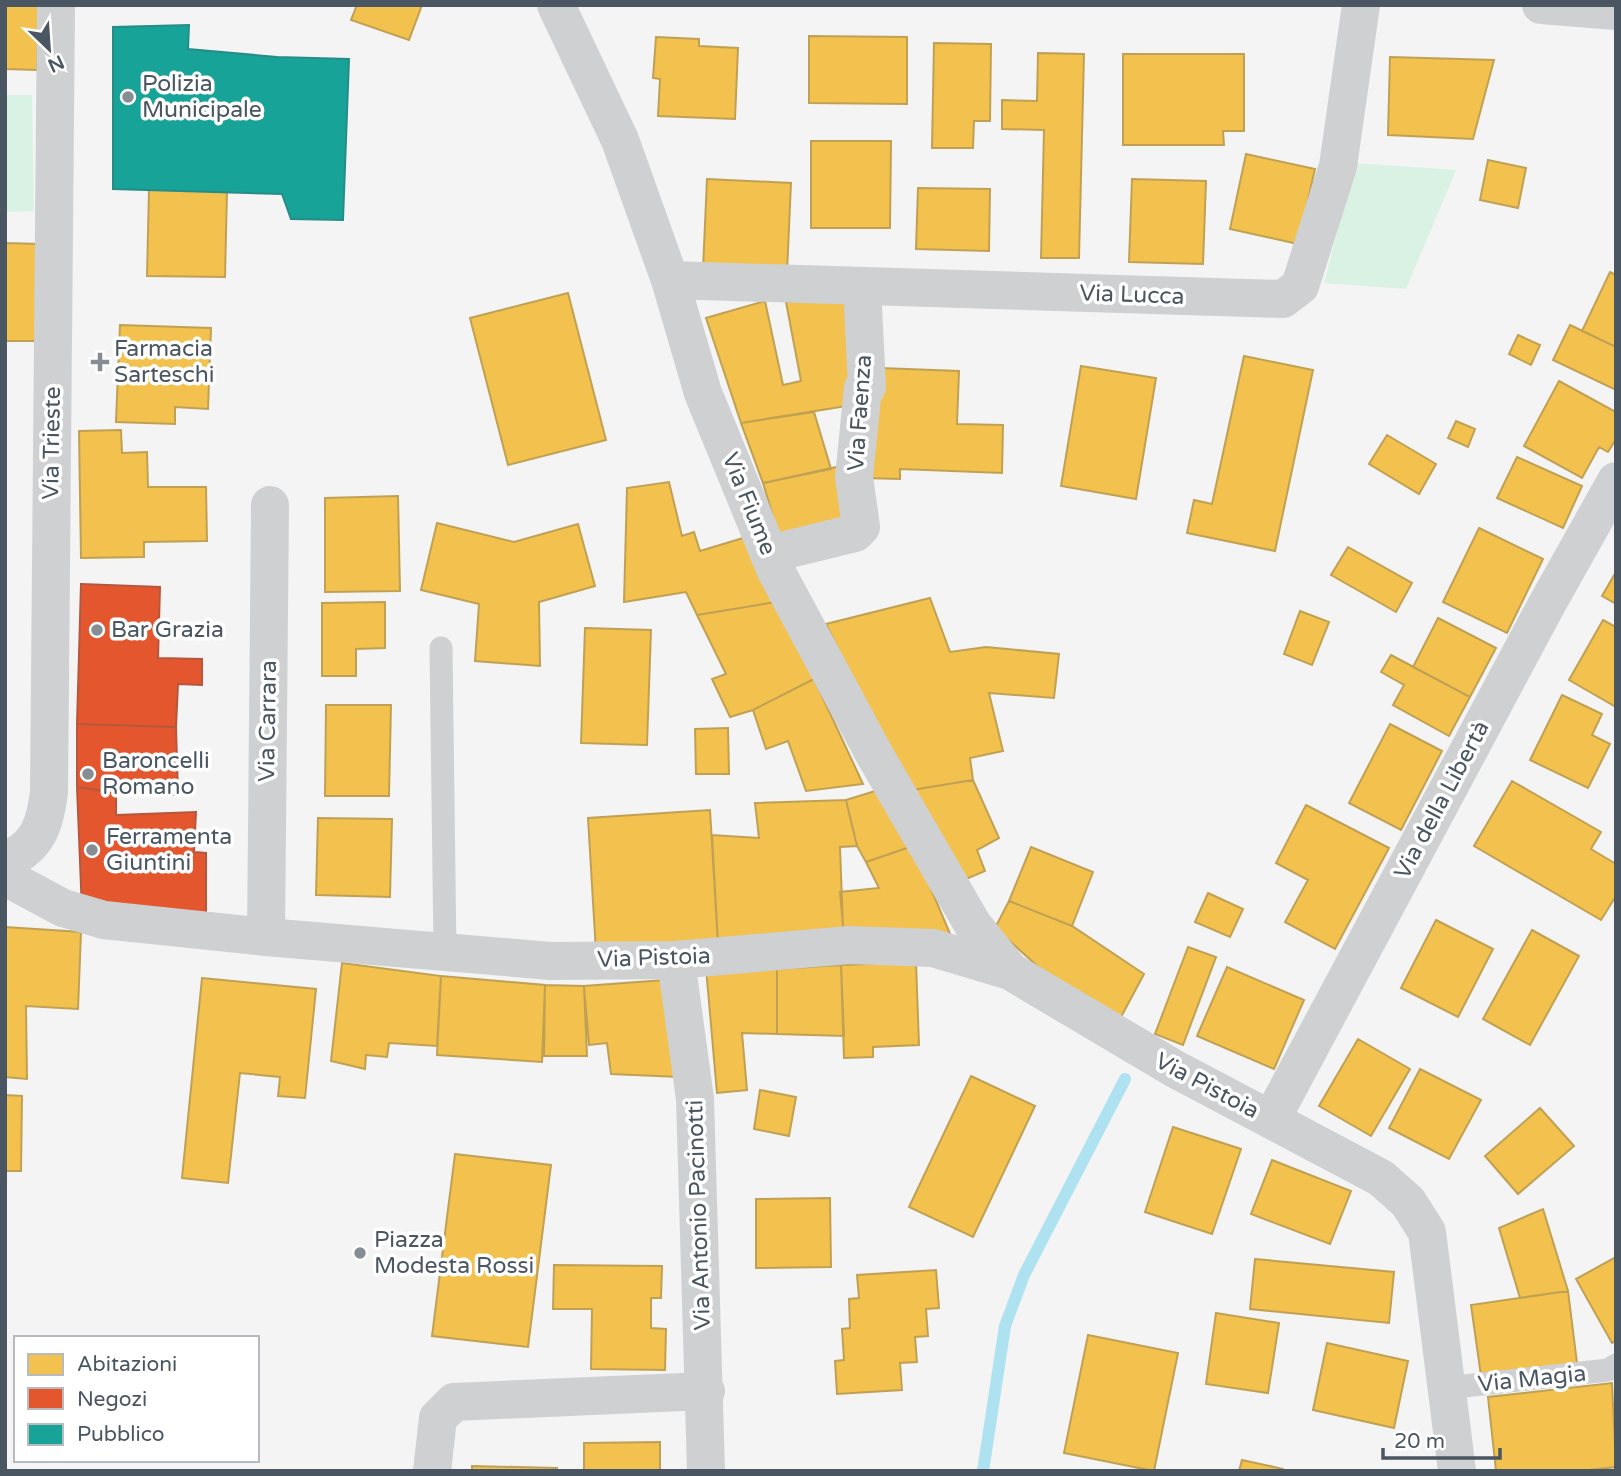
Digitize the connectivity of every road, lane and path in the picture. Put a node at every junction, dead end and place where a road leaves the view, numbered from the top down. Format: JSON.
{"nodes":[{"id":1,"x":56,"y":5,"type":"edge"},
{"id":2,"x":556,"y":5,"type":"edge"},
{"id":3,"x":1361,"y":5,"type":"edge"},
{"id":4,"x":1541,"y":5,"type":"edge"},
{"id":5,"x":1616,"y":11,"type":"edge"},
{"id":6,"x":670,"y":280,"type":"junction"},
{"id":7,"x":862,"y":286,"type":"junction"},
{"id":8,"x":1616,"y":481,"type":"edge"},
{"id":9,"x":270,"y":505,"type":"dead end"},
{"id":10,"x":769,"y":554,"type":"junction"},
{"id":11,"x":441,"y":648,"type":"dead end"},
{"id":12,"x":5,"y":861,"type":"edge"},
{"id":13,"x":5,"y":877,"type":"edge"},
{"id":14,"x":266,"y":937,"type":"junction"},
{"id":15,"x":444,"y":951,"type":"junction"},
{"id":16,"x":676,"y":960,"type":"junction"},
{"id":17,"x":1010,"y":971,"type":"junction"},
{"id":18,"x":1271,"y":1120,"type":"junction"},
{"id":19,"x":1616,"y":1365,"type":"edge"},
{"id":20,"x":1447,"y":1388,"type":"junction"},
{"id":21,"x":706,"y":1391,"type":"junction"},
{"id":22,"x":432,"y":1471,"type":"edge"},
{"id":23,"x":706,"y":1471,"type":"edge"},
{"id":24,"x":1457,"y":1471,"type":"edge"}],
"edges":[{"from":1,"to":12,"type":"street","name":"Via Trieste"},
{"from":2,"to":6,"type":"street","name":"Via Fiume"},
{"from":3,"to":7,"type":"street","name":"Via Lucca"},
{"from":4,"to":5,"type":"street"},
{"from":6,"to":7,"type":"street","name":"Via Lucca"},
{"from":6,"to":10,"type":"street","name":"Via Fiume"},
{"from":7,"to":10,"type":"street","name":"Via Faenza"},
{"from":8,"to":18,"type":"street","name":"Via della Libertà"},
{"from":9,"to":14,"type":"street","name":"Via Carrara"},
{"from":10,"to":17,"type":"street","name":"Via Fiume"},
{"from":11,"to":15,"type":"lane"},
{"from":13,"to":14,"type":"street","name":"Via Pistoia"},
{"from":14,"to":15,"type":"street","name":"Via Pistoia"},
{"from":15,"to":16,"type":"street","name":"Via Pistoia"},
{"from":16,"to":17,"type":"street","name":"Via Pistoia"},
{"from":16,"to":21,"type":"street","name":"Via Antonio Pacinotti"},
{"from":17,"to":18,"type":"street","name":"Via Pistoia"},
{"from":18,"to":20,"type":"street","name":"Via Pistoia"},
{"from":19,"to":20,"type":"lane","name":"Via Magia"},
{"from":20,"to":24,"type":"street","name":"Via Pistoia"},
{"from":21,"to":22,"type":"street"},
{"from":21,"to":23,"type":"street","name":"Via Antonio Pacinotti"}]}
